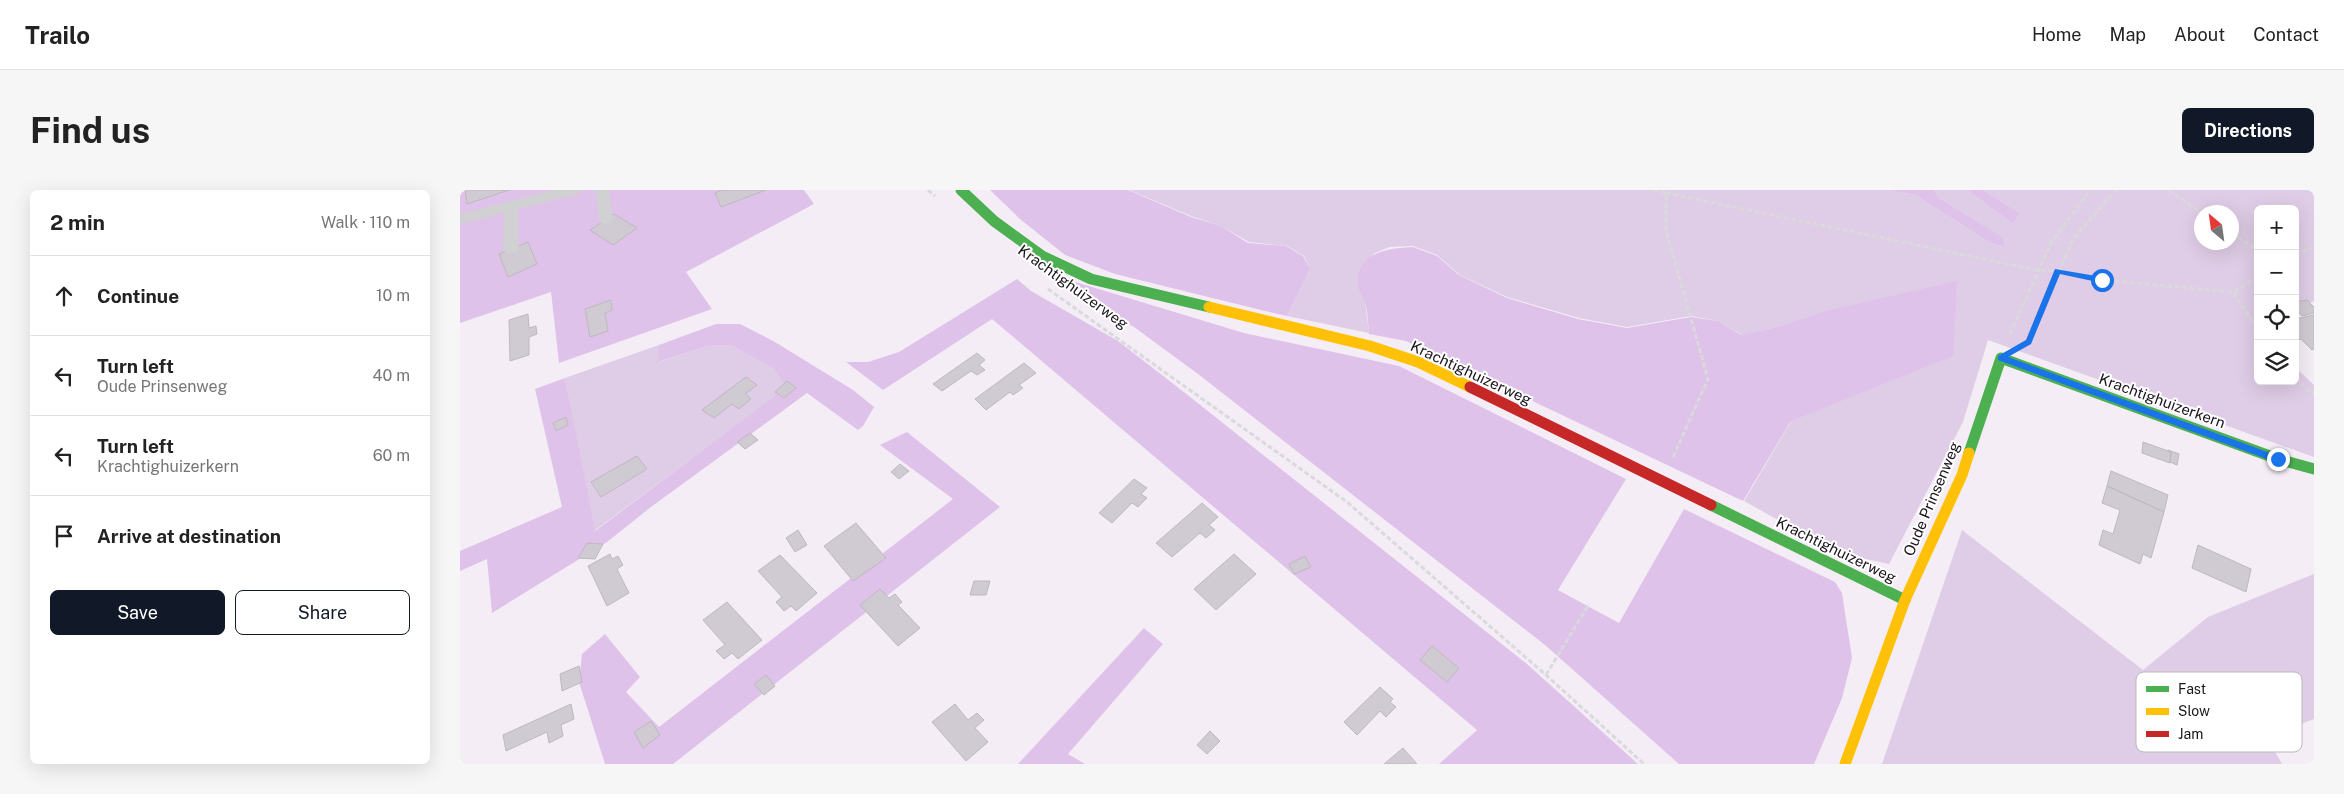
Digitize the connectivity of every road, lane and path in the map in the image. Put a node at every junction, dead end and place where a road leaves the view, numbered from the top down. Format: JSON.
{"nodes":[{"id":1,"x":574,"y":190,"type":"edge"},
{"id":2,"x":602,"y":190,"type":"edge"},
{"id":3,"x":928,"y":190,"type":"edge"},
{"id":4,"x":961,"y":190,"type":"edge"},
{"id":5,"x":1654,"y":190,"type":"edge"},
{"id":6,"x":2090,"y":190,"type":"edge"},
{"id":7,"x":2116,"y":190,"type":"edge"},
{"id":8,"x":2168,"y":190,"type":"edge"},
{"id":9,"x":1667,"y":192,"type":"edge"},
{"id":10,"x":942,"y":202,"type":"dead end"},
{"id":11,"x":511,"y":206,"type":"junction"},
{"id":12,"x":2194,"y":208,"type":"edge"},
{"id":13,"x":606,"y":219,"type":"dead end"},
{"id":14,"x":460,"y":220,"type":"edge"},
{"id":15,"x":2239,"y":238,"type":"edge"},
{"id":16,"x":2314,"y":247,"type":"edge"},
{"id":17,"x":511,"y":248,"type":"dead end"},
{"id":18,"x":2257,"y":250,"type":"edge"},
{"id":19,"x":2299,"y":253,"type":"edge"},
{"id":20,"x":2037,"y":270,"type":"junction"},
{"id":21,"x":2058,"y":271,"type":"junction"},
{"id":22,"x":2254,"y":279,"type":"edge"},
{"id":23,"x":1047,"y":288,"type":"dead end"},
{"id":24,"x":2233,"y":292,"type":"junction"},
{"id":25,"x":2254,"y":324,"type":"edge"},
{"id":26,"x":2001,"y":358,"type":"junction"},
{"id":27,"x":2299,"y":382,"type":"edge"},
{"id":28,"x":2314,"y":395,"type":"edge"},
{"id":29,"x":2314,"y":469,"type":"edge"},
{"id":30,"x":1662,"y":481,"type":"junction"},
{"id":31,"x":1904,"y":600,"type":"junction"},
{"id":32,"x":1590,"y":604,"type":"dead end"},
{"id":33,"x":1546,"y":675,"type":"junction"},
{"id":34,"x":1644,"y":764,"type":"edge"},
{"id":35,"x":1845,"y":764,"type":"edge"}],
"edges":[{"from":1,"to":11,"type":"lane"},
{"from":2,"to":13,"type":"lane"},
{"from":3,"to":10,"type":"path"},
{"from":4,"to":30,"type":"street","name":"Krachtighuizerweg"},
{"from":5,"to":9,"type":"path"},
{"from":6,"to":20,"type":"path"},
{"from":7,"to":21,"type":"path"},
{"from":8,"to":12,"type":"path"},
{"from":9,"to":20,"type":"path"},
{"from":9,"to":30,"type":"path"},
{"from":11,"to":14,"type":"lane"},
{"from":11,"to":17,"type":"lane"},
{"from":15,"to":18,"type":"path"},
{"from":16,"to":19,"type":"path"},
{"from":20,"to":21,"type":"path"},
{"from":20,"to":26,"type":"path"},
{"from":21,"to":24,"type":"path"},
{"from":21,"to":26,"type":"path"},
{"from":22,"to":24,"type":"path"},
{"from":23,"to":33,"type":"path","name":"Krachtighuizerweg"},
{"from":24,"to":25,"type":"path"},
{"from":26,"to":29,"type":"street","name":"Krachtighuizerkern"},
{"from":26,"to":31,"type":"street","name":"Oude Prinsenweg"},
{"from":27,"to":28,"type":"path"},
{"from":30,"to":31,"type":"street","name":"Krachtighuizerweg"},
{"from":31,"to":35,"type":"street","name":"Oude Prinsenweg"},
{"from":32,"to":33,"type":"path"},
{"from":33,"to":34,"type":"path","name":"Krachtighuizerweg"}]}
